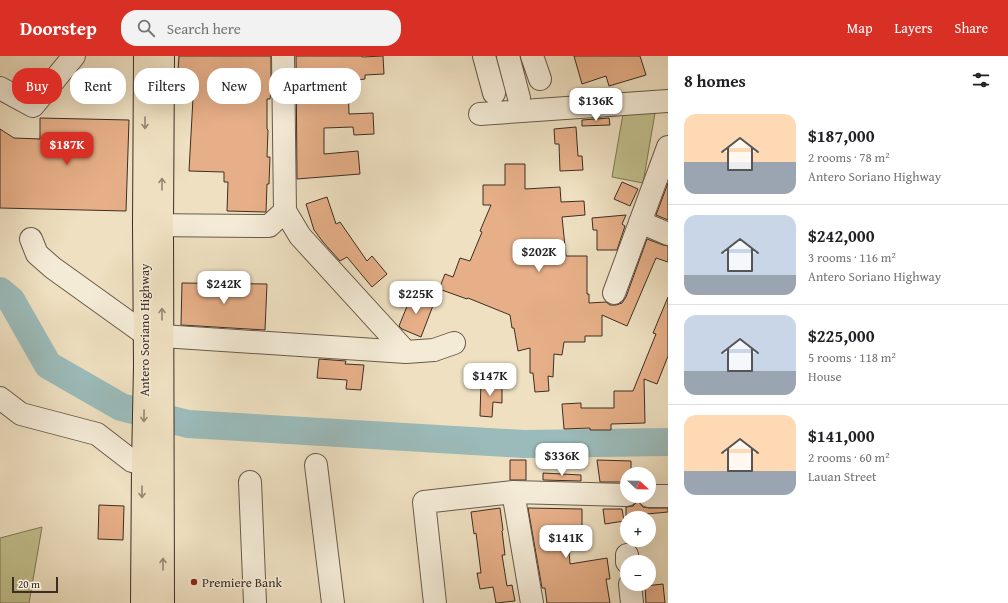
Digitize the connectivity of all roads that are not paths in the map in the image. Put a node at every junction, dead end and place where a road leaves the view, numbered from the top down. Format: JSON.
{"nodes":[{"id":1,"x":74,"y":56,"type":"edge"},
{"id":2,"x":145,"y":56,"type":"edge"},
{"id":3,"x":163,"y":56,"type":"edge"},
{"id":4,"x":283,"y":56,"type":"edge"},
{"id":5,"x":484,"y":56,"type":"edge"},
{"id":6,"x":508,"y":56,"type":"edge"},
{"id":7,"x":532,"y":56,"type":"edge"},
{"id":8,"x":540,"y":79,"type":"dead end"},
{"id":9,"x":0,"y":88,"type":"edge"},
{"id":10,"x":494,"y":93,"type":"dead end"},
{"id":11,"x":519,"y":98,"type":"dead end"},
{"id":12,"x":668,"y":101,"type":"edge"},
{"id":13,"x":480,"y":114,"type":"dead end"},
{"id":14,"x":668,"y":147,"type":"edge"},
{"id":15,"x":285,"y":211,"type":"junction"},
{"id":16,"x":640,"y":222,"type":"junction"},
{"id":17,"x":153,"y":226,"type":"junction"},
{"id":18,"x":668,"y":234,"type":"edge"},
{"id":19,"x":31,"y":239,"type":"dead end"},
{"id":20,"x":614,"y":293,"type":"dead end"},
{"id":21,"x":154,"y":335,"type":"junction"},
{"id":22,"x":454,"y":342,"type":"dead end"},
{"id":23,"x":406,"y":352,"type":"junction"},
{"id":24,"x":0,"y":398,"type":"edge"},
{"id":25,"x":152,"y":465,"type":"junction"},
{"id":26,"x":316,"y":466,"type":"dead end"},
{"id":27,"x":250,"y":482,"type":"dead end"},
{"id":28,"x":513,"y":492,"type":"junction"},
{"id":29,"x":620,"y":495,"type":"edge"},
{"id":30,"x":656,"y":496,"type":"edge"},
{"id":31,"x":668,"y":496,"type":"edge"},
{"id":32,"x":631,"y":591,"type":"edge"},
{"id":33,"x":142,"y":603,"type":"edge"},
{"id":34,"x":163,"y":603,"type":"edge"},
{"id":35,"x":255,"y":603,"type":"edge"},
{"id":36,"x":333,"y":603,"type":"edge"},
{"id":37,"x":435,"y":603,"type":"edge"},
{"id":38,"x":532,"y":603,"type":"edge"},
{"id":39,"x":632,"y":603,"type":"edge"}],
"edges":[{"from":1,"to":9,"type":"street"},
{"from":2,"to":17,"type":"main road","name":"Antero Soriano Highway","one_way":true},
{"from":17,"to":3,"type":"main road","name":"Antero Soriano Highway","one_way":true},
{"from":4,"to":15,"type":"street"},
{"from":5,"to":10,"type":"street"},
{"from":6,"to":11,"type":"street"},
{"from":7,"to":8,"type":"street"},
{"from":12,"to":13,"type":"street"},
{"from":14,"to":16,"type":"street"},
{"from":15,"to":17,"type":"street"},
{"from":15,"to":23,"type":"street"},
{"from":16,"to":18,"type":"street"},
{"from":16,"to":20,"type":"street"},
{"from":17,"to":21,"type":"main road","name":"Antero Soriano Highway"},
{"from":19,"to":21,"type":"street"},
{"from":21,"to":23,"type":"street"},
{"from":21,"to":25,"type":"main road","name":"Antero Soriano Highway"},
{"from":22,"to":23,"type":"street"},
{"from":24,"to":25,"type":"street"},
{"from":25,"to":33,"type":"main road","name":"Antero Soriano Highway","one_way":true},
{"from":34,"to":25,"type":"main road","name":"Antero Soriano Highway","one_way":true},
{"from":26,"to":36,"type":"street"},
{"from":27,"to":35,"type":"street"},
{"from":28,"to":29,"type":"street"},
{"from":28,"to":37,"type":"street"},
{"from":28,"to":38,"type":"street"},
{"from":30,"to":31,"type":"street"},
{"from":32,"to":39,"type":"street"}]}
